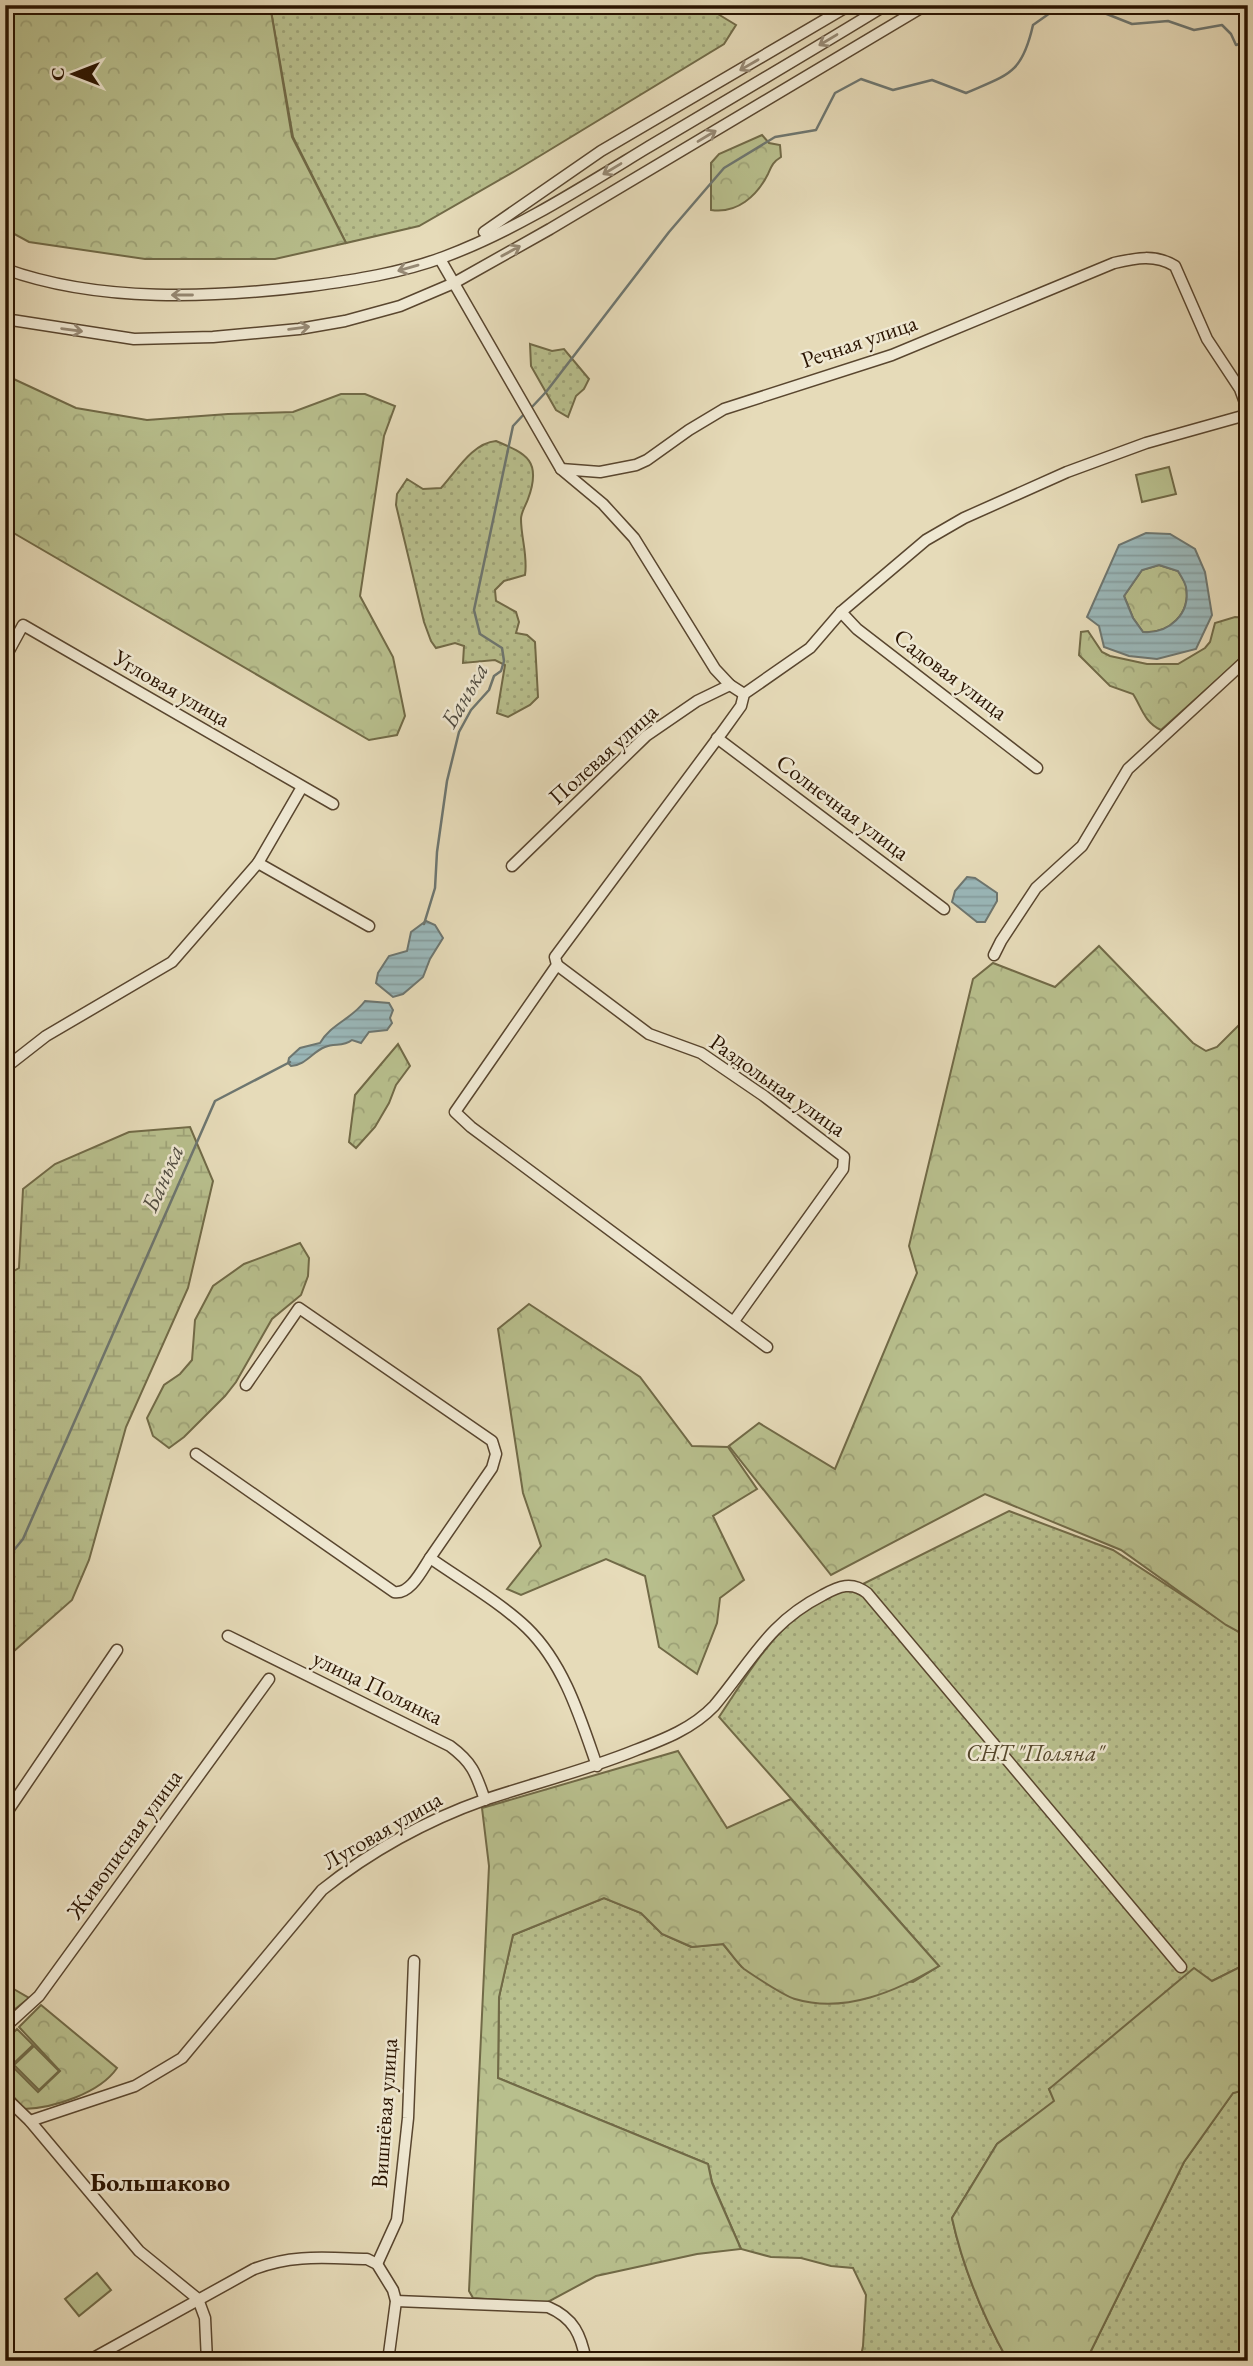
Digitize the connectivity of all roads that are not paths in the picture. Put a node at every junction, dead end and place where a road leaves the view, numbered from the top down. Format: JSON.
{"nodes":[{"id":1,"x":850,"y":5,"type":"edge"},
{"id":2,"x":887,"y":5,"type":"edge"},
{"id":3,"x":926,"y":5,"type":"edge"},
{"id":4,"x":454,"y":253,"type":"junction"},
{"id":5,"x":440,"y":259,"type":"junction"},
{"id":6,"x":5,"y":269,"type":"edge"},
{"id":7,"x":454,"y":283,"type":"junction"},
{"id":8,"x":5,"y":319,"type":"edge"},
{"id":9,"x":1247,"y":413,"type":"edge"},
{"id":10,"x":561,"y":470,"type":"junction"},
{"id":11,"x":841,"y":612,"type":"junction"},
{"id":12,"x":5,"y":657,"type":"edge"},
{"id":13,"x":1246,"y":662,"type":"edge"},
{"id":14,"x":730,"y":685,"type":"junction"},
{"id":15,"x":744,"y":694,"type":"junction"},
{"id":16,"x":717,"y":738,"type":"junction"},
{"id":17,"x":1037,"y":768,"type":"dead end"},
{"id":18,"x":302,"y":787,"type":"junction"},
{"id":19,"x":333,"y":804,"type":"dead end"},
{"id":20,"x":258,"y":863,"type":"junction"},
{"id":21,"x":512,"y":866,"type":"dead end"},
{"id":22,"x":944,"y":909,"type":"dead end"},
{"id":23,"x":369,"y":926,"type":"dead end"},
{"id":24,"x":995,"y":955,"type":"dead end"},
{"id":25,"x":557,"y":965,"type":"junction"},
{"id":26,"x":5,"y":1068,"type":"edge"},
{"id":27,"x":734,"y":1321,"type":"junction"},
{"id":28,"x":767,"y":1347,"type":"dead end"},
{"id":29,"x":246,"y":1385,"type":"dead end"},
{"id":30,"x":195,"y":1454,"type":"dead end"},
{"id":31,"x":430,"y":1558,"type":"junction"},
{"id":32,"x":228,"y":1636,"type":"dead end"},
{"id":33,"x":117,"y":1650,"type":"dead end"},
{"id":34,"x":269,"y":1679,"type":"dead end"},
{"id":35,"x":597,"y":1766,"type":"junction"},
{"id":36,"x":485,"y":1800,"type":"junction"},
{"id":37,"x":5,"y":1815,"type":"edge"},
{"id":38,"x":414,"y":1961,"type":"dead end"},
{"id":39,"x":1181,"y":1967,"type":"dead end"},
{"id":40,"x":5,"y":2027,"type":"edge"},
{"id":41,"x":5,"y":2097,"type":"edge"},
{"id":42,"x":30,"y":2121,"type":"junction"},
{"id":43,"x":377,"y":2264,"type":"junction"},
{"id":44,"x":198,"y":2299,"type":"junction"},
{"id":45,"x":396,"y":2301,"type":"junction"},
{"id":46,"x":88,"y":2361,"type":"edge"},
{"id":47,"x":207,"y":2361,"type":"edge"},
{"id":48,"x":388,"y":2361,"type":"edge"},
{"id":49,"x":586,"y":2361,"type":"edge"}],
"edges":[{"from":1,"to":4,"type":"street","one_way":true},
{"from":2,"to":4,"type":"street","one_way":true},
{"from":7,"to":3,"type":"street","one_way":true},
{"from":4,"to":5,"type":"street"},
{"from":5,"to":6,"type":"street","one_way":true},
{"from":5,"to":7,"type":"street"},
{"from":8,"to":7,"type":"street","one_way":true},
{"from":7,"to":10,"type":"street"},
{"from":9,"to":10,"type":"street","name":"Речная улица"},
{"from":9,"to":11,"type":"street"},
{"from":10,"to":14,"type":"street"},
{"from":11,"to":15,"type":"street"},
{"from":11,"to":17,"type":"street","name":"Садовая улица"},
{"from":12,"to":18,"type":"street","name":"Угловая улица"},
{"from":13,"to":24,"type":"street"},
{"from":14,"to":15,"type":"street"},
{"from":14,"to":21,"type":"street","name":"Полевая улица"},
{"from":15,"to":16,"type":"street"},
{"from":16,"to":22,"type":"street","name":"Солнечная улица"},
{"from":16,"to":25,"type":"street"},
{"from":18,"to":19,"type":"street","name":"Угловая улица"},
{"from":18,"to":20,"type":"street"},
{"from":20,"to":23,"type":"street"},
{"from":20,"to":26,"type":"street"},
{"from":25,"to":27,"type":"street"},
{"from":25,"to":27,"type":"street","name":"Раздольная улица"},
{"from":27,"to":28,"type":"street"},
{"from":29,"to":31,"type":"street"},
{"from":30,"to":31,"type":"street"},
{"from":31,"to":35,"type":"street"},
{"from":32,"to":36,"type":"street","name":"улица Полянка"},
{"from":33,"to":37,"type":"street"},
{"from":34,"to":40,"type":"street","name":"Живописная улица"},
{"from":35,"to":36,"type":"street","name":"Луговая улица"},
{"from":35,"to":39,"type":"street","name":"Луговая улица"},
{"from":36,"to":42,"type":"street","name":"Луговая улица"},
{"from":38,"to":43,"type":"street","name":"Вишнёвая улица"},
{"from":41,"to":42,"type":"street"},
{"from":42,"to":44,"type":"street"},
{"from":43,"to":44,"type":"street"},
{"from":43,"to":45,"type":"street"},
{"from":44,"to":46,"type":"street"},
{"from":44,"to":47,"type":"street"},
{"from":45,"to":48,"type":"street"},
{"from":45,"to":49,"type":"street"}]}
